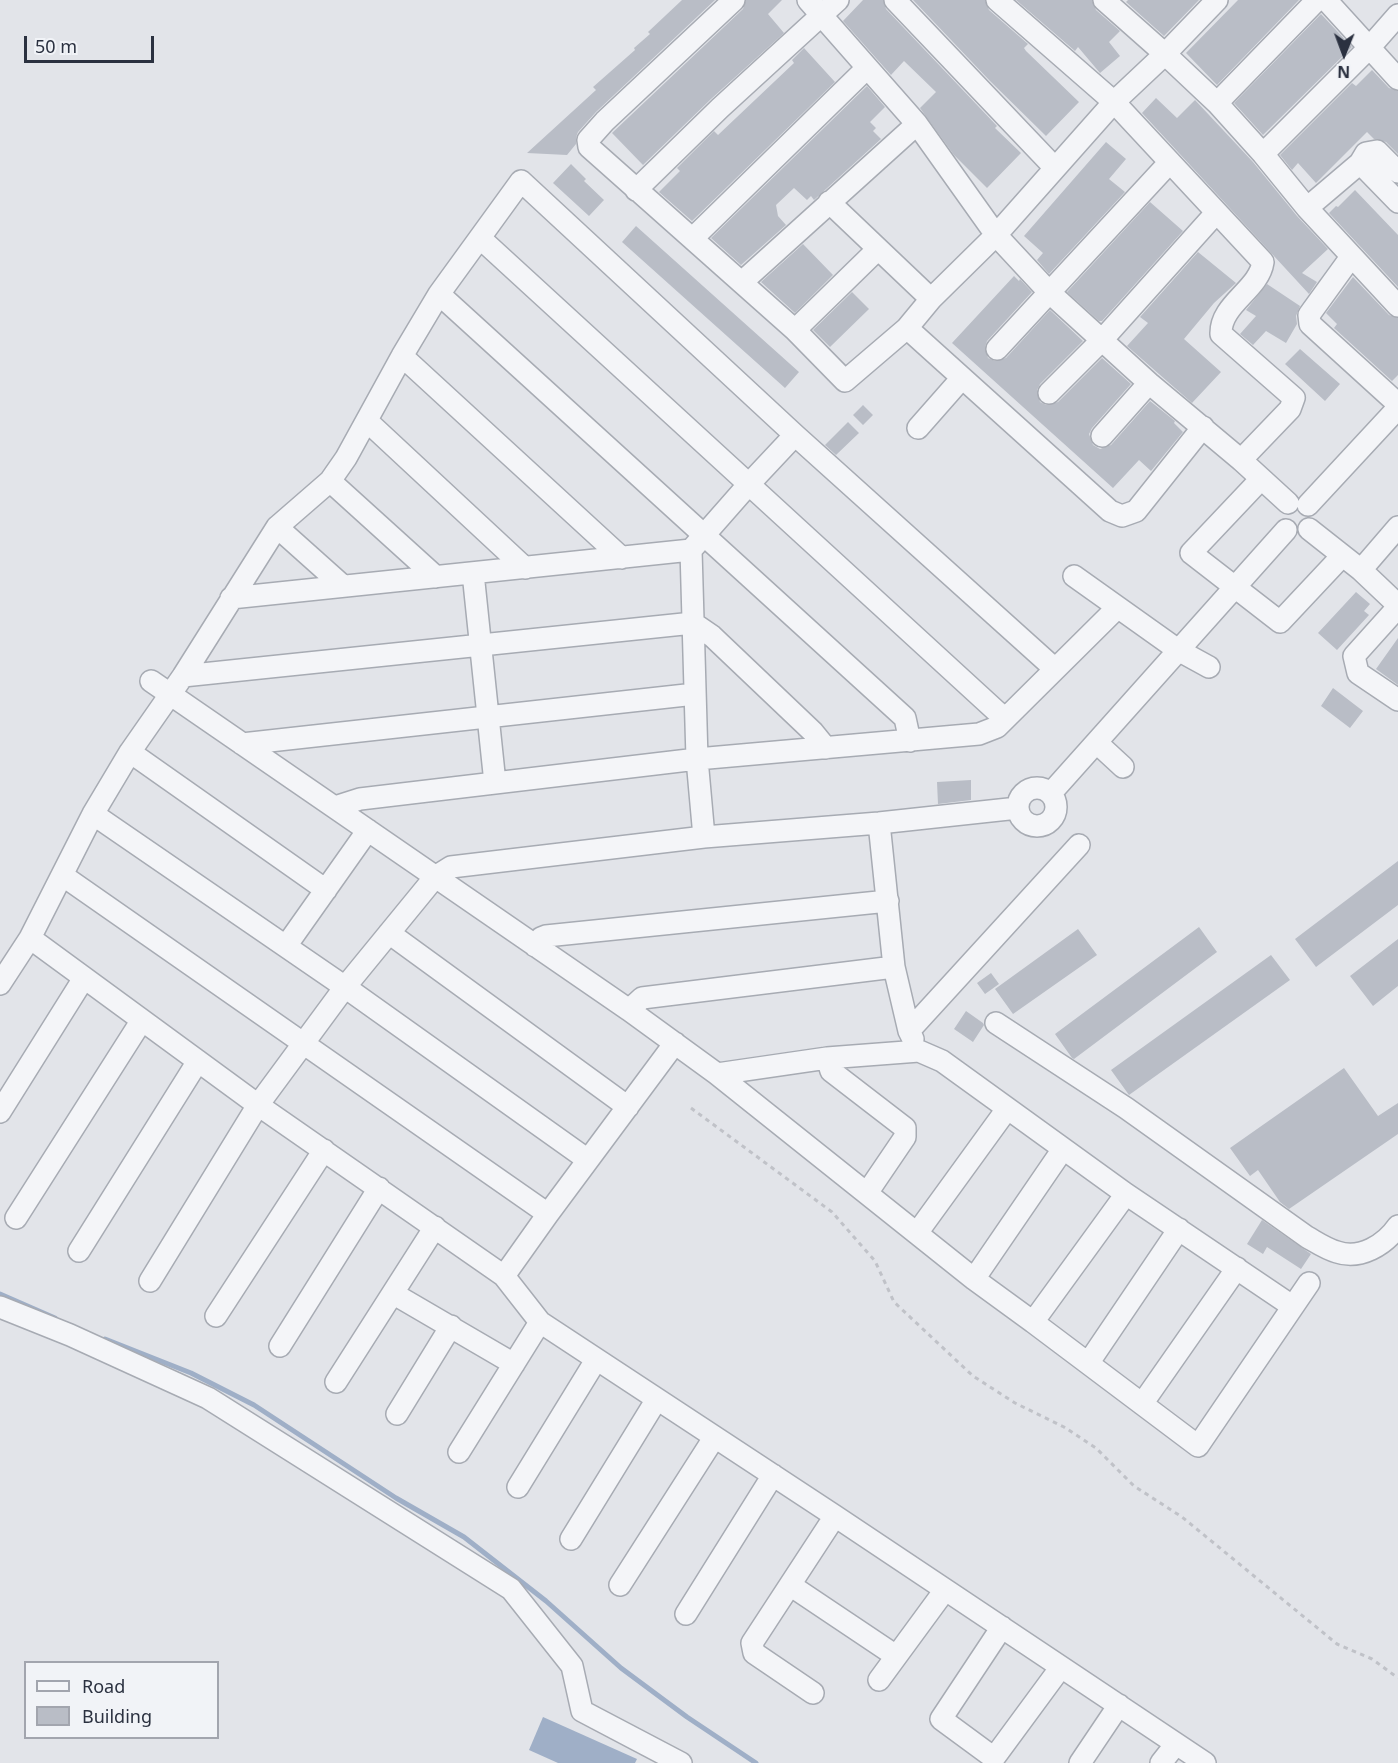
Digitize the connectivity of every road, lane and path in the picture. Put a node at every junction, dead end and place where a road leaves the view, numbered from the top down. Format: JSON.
{"nodes":[{"id":1,"x":734,"y":0,"type":"edge"},
{"id":2,"x":838,"y":0,"type":"edge"},
{"id":3,"x":895,"y":0,"type":"edge"},
{"id":4,"x":997,"y":0,"type":"edge"},
{"id":5,"x":1104,"y":0,"type":"edge"},
{"id":6,"x":1216,"y":0,"type":"edge"},
{"id":7,"x":1317,"y":0,"type":"edge"},
{"id":8,"x":1326,"y":0,"type":"edge"},
{"id":9,"x":814,"y":8,"type":"edge"},
{"id":10,"x":1398,"y":15,"type":"edge"},
{"id":11,"x":1368,"y":48,"type":"junction"},
{"id":12,"x":1165,"y":54,"type":"junction"},
{"id":13,"x":867,"y":68,"type":"junction"},
{"id":14,"x":1398,"y":79,"type":"edge"},
{"id":15,"x":1114,"y":102,"type":"junction"},
{"id":16,"x":1217,"y":103,"type":"junction"},
{"id":17,"x":917,"y":124,"type":"junction"},
{"id":18,"x":1263,"y":154,"type":"junction"},
{"id":19,"x":1170,"y":162,"type":"junction"},
{"id":20,"x":1360,"y":163,"type":"junction"},
{"id":21,"x":1055,"y":168,"type":"junction"},
{"id":22,"x":1398,"y":172,"type":"edge"},
{"id":23,"x":636,"y":190,"type":"junction"},
{"id":24,"x":829,"y":202,"type":"junction"},
{"id":25,"x":1398,"y":202,"type":"edge"},
{"id":26,"x":1306,"y":208,"type":"junction"},
{"id":27,"x":1216,"y":213,"type":"junction"},
{"id":28,"x":996,"y":235,"type":"junction"},
{"id":29,"x":480,"y":238,"type":"junction"},
{"id":30,"x":693,"y":238,"type":"junction"},
{"id":31,"x":878,"y":249,"type":"junction"},
{"id":32,"x":1351,"y":257,"type":"junction"},
{"id":33,"x":742,"y":282,"type":"junction"},
{"id":34,"x":1049,"y":292,"type":"junction"},
{"id":35,"x":440,"y":294,"type":"junction"},
{"id":36,"x":931,"y":299,"type":"junction"},
{"id":37,"x":1398,"y":306,"type":"edge"},
{"id":38,"x":907,"y":328,"type":"junction"},
{"id":39,"x":795,"y":330,"type":"junction"},
{"id":40,"x":1102,"y":340,"type":"junction"},
{"id":41,"x":997,"y":350,"type":"dead end"},
{"id":42,"x":402,"y":357,"type":"junction"},
{"id":43,"x":962,"y":378,"type":"junction"},
{"id":44,"x":1149,"y":383,"type":"junction"},
{"id":45,"x":1049,"y":393,"type":"dead end"},
{"id":46,"x":1398,"y":406,"type":"edge"},
{"id":47,"x":367,"y":421,"type":"junction"},
{"id":48,"x":1203,"y":427,"type":"junction"},
{"id":49,"x":918,"y":428,"type":"dead end"},
{"id":50,"x":795,"y":435,"type":"junction"},
{"id":51,"x":1102,"y":436,"type":"dead end"},
{"id":52,"x":1241,"y":460,"type":"junction"},
{"id":53,"x":1261,"y":479,"type":"junction"},
{"id":54,"x":330,"y":481,"type":"junction"},
{"id":55,"x":749,"y":484,"type":"junction"},
{"id":56,"x":1298,"y":504,"type":"junction"},
{"id":57,"x":277,"y":527,"type":"junction"},
{"id":58,"x":1398,"y":527,"type":"edge"},
{"id":59,"x":1309,"y":529,"type":"junction"},
{"id":60,"x":1286,"y":530,"type":"junction"},
{"id":61,"x":697,"y":543,"type":"junction"},
{"id":62,"x":1342,"y":556,"type":"junction"},
{"id":63,"x":622,"y":558,"type":"junction"},
{"id":64,"x":525,"y":568,"type":"junction"},
{"id":65,"x":1361,"y":570,"type":"junction"},
{"id":66,"x":473,"y":573,"type":"junction"},
{"id":67,"x":1074,"y":576,"type":"dead end"},
{"id":68,"x":436,"y":577,"type":"junction"},
{"id":69,"x":343,"y":586,"type":"junction"},
{"id":70,"x":1235,"y":586,"type":"junction"},
{"id":71,"x":231,"y":598,"type":"junction"},
{"id":72,"x":1398,"y":606,"type":"edge"},
{"id":73,"x":1117,"y":608,"type":"junction"},
{"id":74,"x":693,"y":623,"type":"junction"},
{"id":75,"x":480,"y":645,"type":"junction"},
{"id":76,"x":1178,"y":650,"type":"junction"},
{"id":77,"x":1209,"y":667,"type":"dead end"},
{"id":78,"x":1055,"y":669,"type":"junction"},
{"id":79,"x":183,"y":676,"type":"junction"},
{"id":80,"x":151,"y":681,"type":"dead end"},
{"id":81,"x":695,"y":694,"type":"junction"},
{"id":82,"x":171,"y":695,"type":"junction"},
{"id":83,"x":1398,"y":700,"type":"edge"},
{"id":84,"x":488,"y":717,"type":"junction"},
{"id":85,"x":1005,"y":719,"type":"junction"},
{"id":86,"x":910,"y":741,"type":"junction"},
{"id":87,"x":1097,"y":743,"type":"junction"},
{"id":88,"x":242,"y":744,"type":"junction"},
{"id":89,"x":826,"y":748,"type":"junction"},
{"id":90,"x":130,"y":752,"type":"junction"},
{"id":91,"x":697,"y":759,"type":"junction"},
{"id":92,"x":1123,"y":767,"type":"dead end"},
{"id":93,"x":495,"y":783,"type":"junction"},
{"id":94,"x":1051,"y":794,"type":"junction"},
{"id":95,"x":335,"y":807,"type":"junction"},
{"id":96,"x":1018,"y":808,"type":"junction"},
{"id":97,"x":93,"y":814,"type":"junction"},
{"id":98,"x":879,"y":823,"type":"junction"},
{"id":99,"x":368,"y":830,"type":"junction"},
{"id":100,"x":1065,"y":833,"type":"junction"},
{"id":101,"x":704,"y":837,"type":"junction"},
{"id":102,"x":62,"y":875,"type":"junction"},
{"id":103,"x":435,"y":877,"type":"junction"},
{"id":104,"x":326,"y":890,"type":"junction"},
{"id":105,"x":888,"y":901,"type":"junction"},
{"id":106,"x":388,"y":933,"type":"junction"},
{"id":107,"x":30,"y":938,"type":"junction"},
{"id":108,"x":286,"y":946,"type":"junction"},
{"id":109,"x":535,"y":946,"type":"junction"},
{"id":110,"x":894,"y":968,"type":"junction"},
{"id":111,"x":84,"y":978,"type":"junction"},
{"id":112,"x":0,"y":984,"type":"edge"},
{"id":113,"x":345,"y":987,"type":"junction"},
{"id":114,"x":628,"y":1010,"type":"junction"},
{"id":115,"x":142,"y":1020,"type":"junction"},
{"id":116,"x":996,"y":1023,"type":"dead end"},
{"id":117,"x":909,"y":1031,"type":"junction"},
{"id":118,"x":675,"y":1043,"type":"junction"},
{"id":119,"x":303,"y":1044,"type":"junction"},
{"id":120,"x":919,"y":1051,"type":"junction"},
{"id":121,"x":827,"y":1058,"type":"junction"},
{"id":122,"x":198,"y":1061,"type":"junction"},
{"id":123,"x":717,"y":1074,"type":"junction"},
{"id":124,"x":258,"y":1105,"type":"junction"},
{"id":125,"x":628,"y":1107,"type":"junction"},
{"id":126,"x":691,"y":1108,"type":"dead end"},
{"id":127,"x":1007,"y":1109,"type":"junction"},
{"id":128,"x":0,"y":1112,"type":"edge"},
{"id":129,"x":1063,"y":1149,"type":"junction"},
{"id":130,"x":324,"y":1150,"type":"junction"},
{"id":131,"x":588,"y":1160,"type":"junction"},
{"id":132,"x":379,"y":1188,"type":"junction"},
{"id":133,"x":867,"y":1193,"type":"junction"},
{"id":134,"x":1126,"y":1194,"type":"junction"},
{"id":135,"x":548,"y":1214,"type":"junction"},
{"id":136,"x":16,"y":1218,"type":"dead end"},
{"id":137,"x":1398,"y":1226,"type":"edge"},
{"id":138,"x":435,"y":1227,"type":"junction"},
{"id":139,"x":1179,"y":1230,"type":"junction"},
{"id":140,"x":917,"y":1233,"type":"junction"},
{"id":141,"x":79,"y":1251,"type":"dead end"},
{"id":142,"x":1237,"y":1268,"type":"junction"},
{"id":143,"x":504,"y":1276,"type":"junction"},
{"id":144,"x":974,"y":1279,"type":"junction"},
{"id":145,"x":150,"y":1281,"type":"dead end"},
{"id":146,"x":1309,"y":1283,"type":"dead end"},
{"id":147,"x":394,"y":1294,"type":"junction"},
{"id":148,"x":1292,"y":1306,"type":"junction"},
{"id":149,"x":0,"y":1307,"type":"edge"},
{"id":150,"x":216,"y":1316,"type":"dead end"},
{"id":151,"x":1033,"y":1322,"type":"junction"},
{"id":152,"x":540,"y":1323,"type":"junction"},
{"id":153,"x":451,"y":1326,"type":"junction"},
{"id":154,"x":280,"y":1346,"type":"dead end"},
{"id":155,"x":596,"y":1360,"type":"junction"},
{"id":156,"x":1089,"y":1362,"type":"junction"},
{"id":157,"x":514,"y":1364,"type":"junction"},
{"id":158,"x":336,"y":1383,"type":"dead end"},
{"id":159,"x":657,"y":1399,"type":"junction"},
{"id":160,"x":1142,"y":1404,"type":"junction"},
{"id":161,"x":397,"y":1414,"type":"dead end"},
{"id":162,"x":714,"y":1438,"type":"junction"},
{"id":163,"x":459,"y":1452,"type":"dead end"},
{"id":164,"x":773,"y":1475,"type":"junction"},
{"id":165,"x":518,"y":1487,"type":"dead end"},
{"id":166,"x":835,"y":1516,"type":"junction"},
{"id":167,"x":571,"y":1539,"type":"dead end"},
{"id":168,"x":621,"y":1585,"type":"dead end"},
{"id":169,"x":790,"y":1585,"type":"junction"},
{"id":170,"x":945,"y":1590,"type":"junction"},
{"id":171,"x":686,"y":1614,"type":"dead end"},
{"id":172,"x":1002,"y":1627,"type":"junction"},
{"id":173,"x":896,"y":1656,"type":"junction"},
{"id":174,"x":1061,"y":1667,"type":"junction"},
{"id":175,"x":1398,"y":1678,"type":"edge"},
{"id":176,"x":879,"y":1680,"type":"dead end"},
{"id":177,"x":813,"y":1693,"type":"dead end"},
{"id":178,"x":1119,"y":1706,"type":"junction"},
{"id":179,"x":1176,"y":1744,"type":"junction"},
{"id":180,"x":681,"y":1763,"type":"edge"},
{"id":181,"x":1080,"y":1763,"type":"edge"},
{"id":182,"x":1161,"y":1763,"type":"edge"},
{"id":183,"x":1205,"y":1763,"type":"edge"}],
"edges":[{"from":1,"to":23,"type":"street"},
{"from":2,"to":9,"type":"street"},
{"from":3,"to":21,"type":"street"},
{"from":4,"to":15,"type":"street"},
{"from":5,"to":12,"type":"street"},
{"from":6,"to":12,"type":"street"},
{"from":7,"to":16,"type":"street"},
{"from":8,"to":11,"type":"street"},
{"from":9,"to":13,"type":"street"},
{"from":9,"to":23,"type":"street"},
{"from":10,"to":11,"type":"street"},
{"from":11,"to":14,"type":"street"},
{"from":11,"to":18,"type":"street"},
{"from":12,"to":15,"type":"street"},
{"from":12,"to":16,"type":"street"},
{"from":13,"to":17,"type":"street"},
{"from":13,"to":30,"type":"street"},
{"from":15,"to":19,"type":"street"},
{"from":15,"to":21,"type":"street"},
{"from":16,"to":18,"type":"street"},
{"from":17,"to":24,"type":"street"},
{"from":17,"to":28,"type":"street"},
{"from":18,"to":26,"type":"street"},
{"from":19,"to":27,"type":"street"},
{"from":19,"to":34,"type":"street"},
{"from":20,"to":22,"type":"street"},
{"from":20,"to":25,"type":"street"},
{"from":20,"to":26,"type":"street"},
{"from":21,"to":28,"type":"street"},
{"from":23,"to":30,"type":"street"},
{"from":24,"to":31,"type":"street"},
{"from":24,"to":33,"type":"street"},
{"from":26,"to":32,"type":"street"},
{"from":27,"to":40,"type":"street"},
{"from":27,"to":52,"type":"street"},
{"from":28,"to":34,"type":"street"},
{"from":28,"to":36,"type":"street"},
{"from":29,"to":35,"type":"street"},
{"from":29,"to":50,"type":"street"},
{"from":29,"to":55,"type":"street"},
{"from":30,"to":33,"type":"street"},
{"from":31,"to":36,"type":"street"},
{"from":31,"to":39,"type":"street"},
{"from":32,"to":37,"type":"street"},
{"from":32,"to":46,"type":"street"},
{"from":33,"to":39,"type":"street"},
{"from":34,"to":40,"type":"street"},
{"from":34,"to":41,"type":"street"},
{"from":35,"to":42,"type":"street"},
{"from":35,"to":61,"type":"street"},
{"from":36,"to":38,"type":"street"},
{"from":38,"to":39,"type":"street"},
{"from":38,"to":43,"type":"street"},
{"from":40,"to":44,"type":"street"},
{"from":40,"to":45,"type":"street"},
{"from":42,"to":47,"type":"street"},
{"from":42,"to":63,"type":"street"},
{"from":43,"to":48,"type":"street"},
{"from":43,"to":49,"type":"street"},
{"from":44,"to":48,"type":"street"},
{"from":44,"to":51,"type":"street"},
{"from":46,"to":56,"type":"street"},
{"from":47,"to":54,"type":"street"},
{"from":47,"to":64,"type":"street"},
{"from":48,"to":52,"type":"street"},
{"from":50,"to":55,"type":"street"},
{"from":50,"to":78,"type":"street"},
{"from":52,"to":53,"type":"street"},
{"from":53,"to":56,"type":"street"},
{"from":53,"to":70,"type":"street"},
{"from":54,"to":57,"type":"street"},
{"from":54,"to":68,"type":"street"},
{"from":55,"to":61,"type":"street"},
{"from":55,"to":85,"type":"street"},
{"from":56,"to":59,"type":"street"},
{"from":56,"to":60,"type":"street"},
{"from":57,"to":69,"type":"street"},
{"from":57,"to":71,"type":"street"},
{"from":58,"to":65,"type":"street"},
{"from":59,"to":60,"type":"street"},
{"from":59,"to":62,"type":"street"},
{"from":60,"to":70,"type":"street"},
{"from":61,"to":63,"type":"street"},
{"from":61,"to":74,"type":"street"},
{"from":61,"to":86,"type":"street"},
{"from":62,"to":65,"type":"street"},
{"from":62,"to":70,"type":"street"},
{"from":63,"to":64,"type":"street"},
{"from":64,"to":66,"type":"street"},
{"from":65,"to":72,"type":"street"},
{"from":66,"to":68,"type":"street"},
{"from":66,"to":75,"type":"street"},
{"from":67,"to":73,"type":"street"},
{"from":68,"to":69,"type":"street"},
{"from":69,"to":71,"type":"street"},
{"from":70,"to":76,"type":"street"},
{"from":71,"to":79,"type":"street"},
{"from":72,"to":83,"type":"street"},
{"from":73,"to":76,"type":"street"},
{"from":73,"to":78,"type":"street"},
{"from":74,"to":75,"type":"street"},
{"from":74,"to":81,"type":"street"},
{"from":74,"to":89,"type":"street"},
{"from":75,"to":79,"type":"street"},
{"from":75,"to":84,"type":"street"},
{"from":76,"to":77,"type":"street"},
{"from":76,"to":87,"type":"street"},
{"from":78,"to":85,"type":"street"},
{"from":79,"to":82,"type":"street"},
{"from":80,"to":82,"type":"street"},
{"from":81,"to":84,"type":"street"},
{"from":81,"to":91,"type":"street"},
{"from":82,"to":88,"type":"street"},
{"from":82,"to":90,"type":"street"},
{"from":84,"to":88,"type":"street"},
{"from":84,"to":93,"type":"street"},
{"from":85,"to":86,"type":"street"},
{"from":86,"to":89,"type":"street"},
{"from":87,"to":92,"type":"street"},
{"from":87,"to":94,"type":"street"},
{"from":88,"to":95,"type":"street"},
{"from":89,"to":91,"type":"street"},
{"from":90,"to":97,"type":"street"},
{"from":90,"to":104,"type":"street"},
{"from":91,"to":93,"type":"street"},
{"from":91,"to":101,"type":"street"},
{"from":93,"to":95,"type":"street"},
{"from":94,"to":96,"type":"street"},
{"from":94,"to":100,"type":"street"},
{"from":95,"to":99,"type":"street"},
{"from":96,"to":98,"type":"street"},
{"from":96,"to":100,"type":"street"},
{"from":97,"to":102,"type":"street"},
{"from":97,"to":108,"type":"street"},
{"from":98,"to":101,"type":"street"},
{"from":98,"to":105,"type":"street"},
{"from":99,"to":103,"type":"street"},
{"from":99,"to":104,"type":"street"},
{"from":100,"to":117,"type":"street"},
{"from":101,"to":103,"type":"street"},
{"from":102,"to":107,"type":"street"},
{"from":102,"to":119,"type":"street"},
{"from":103,"to":106,"type":"street"},
{"from":103,"to":109,"type":"street"},
{"from":104,"to":108,"type":"street"},
{"from":105,"to":109,"type":"street"},
{"from":105,"to":110,"type":"street"},
{"from":106,"to":113,"type":"street"},
{"from":106,"to":125,"type":"street"},
{"from":107,"to":111,"type":"street"},
{"from":107,"to":112,"type":"street"},
{"from":108,"to":113,"type":"street"},
{"from":109,"to":114,"type":"street"},
{"from":110,"to":114,"type":"street"},
{"from":110,"to":117,"type":"street"},
{"from":111,"to":115,"type":"street"},
{"from":111,"to":128,"type":"street"},
{"from":113,"to":119,"type":"street"},
{"from":113,"to":131,"type":"street"},
{"from":114,"to":118,"type":"street"},
{"from":115,"to":122,"type":"street"},
{"from":115,"to":136,"type":"street"},
{"from":116,"to":137,"type":"street"},
{"from":117,"to":120,"type":"street"},
{"from":118,"to":123,"type":"street"},
{"from":118,"to":125,"type":"street"},
{"from":119,"to":124,"type":"street"},
{"from":119,"to":135,"type":"street"},
{"from":120,"to":121,"type":"street"},
{"from":120,"to":127,"type":"street"},
{"from":121,"to":123,"type":"street"},
{"from":121,"to":133,"type":"street"},
{"from":122,"to":124,"type":"street"},
{"from":122,"to":141,"type":"street"},
{"from":123,"to":133,"type":"street"},
{"from":124,"to":130,"type":"street"},
{"from":124,"to":145,"type":"street"},
{"from":125,"to":131,"type":"street"},
{"from":126,"to":175,"type":"path"},
{"from":127,"to":129,"type":"street"},
{"from":127,"to":140,"type":"street"},
{"from":129,"to":134,"type":"street"},
{"from":129,"to":144,"type":"street"},
{"from":130,"to":132,"type":"street"},
{"from":130,"to":150,"type":"street"},
{"from":131,"to":135,"type":"street"},
{"from":132,"to":138,"type":"street"},
{"from":132,"to":154,"type":"street"},
{"from":133,"to":140,"type":"street"},
{"from":134,"to":139,"type":"street"},
{"from":134,"to":151,"type":"street"},
{"from":135,"to":143,"type":"street"},
{"from":138,"to":143,"type":"street"},
{"from":138,"to":147,"type":"street"},
{"from":139,"to":142,"type":"street"},
{"from":139,"to":156,"type":"street"},
{"from":140,"to":144,"type":"street"},
{"from":142,"to":148,"type":"street"},
{"from":142,"to":160,"type":"street"},
{"from":143,"to":152,"type":"street"},
{"from":144,"to":151,"type":"street"},
{"from":146,"to":148,"type":"street"},
{"from":147,"to":153,"type":"street"},
{"from":147,"to":158,"type":"street"},
{"from":148,"to":160,"type":"street"},
{"from":149,"to":180,"type":"street"},
{"from":151,"to":156,"type":"street"},
{"from":152,"to":155,"type":"street"},
{"from":152,"to":157,"type":"street"},
{"from":153,"to":157,"type":"street"},
{"from":153,"to":161,"type":"street"},
{"from":155,"to":159,"type":"street"},
{"from":155,"to":165,"type":"street"},
{"from":156,"to":160,"type":"street"},
{"from":157,"to":163,"type":"street"},
{"from":159,"to":162,"type":"street"},
{"from":159,"to":167,"type":"street"},
{"from":162,"to":164,"type":"street"},
{"from":162,"to":168,"type":"street"},
{"from":164,"to":166,"type":"street"},
{"from":164,"to":171,"type":"street"},
{"from":166,"to":169,"type":"street"},
{"from":166,"to":170,"type":"street"},
{"from":169,"to":173,"type":"street"},
{"from":169,"to":177,"type":"street"},
{"from":170,"to":172,"type":"street"},
{"from":170,"to":173,"type":"street"},
{"from":172,"to":174,"type":"street"},
{"from":172,"to":174,"type":"street"},
{"from":173,"to":176,"type":"street"},
{"from":174,"to":178,"type":"street"},
{"from":178,"to":179,"type":"street"},
{"from":178,"to":181,"type":"street"},
{"from":179,"to":182,"type":"street"},
{"from":179,"to":183,"type":"street"}]}
